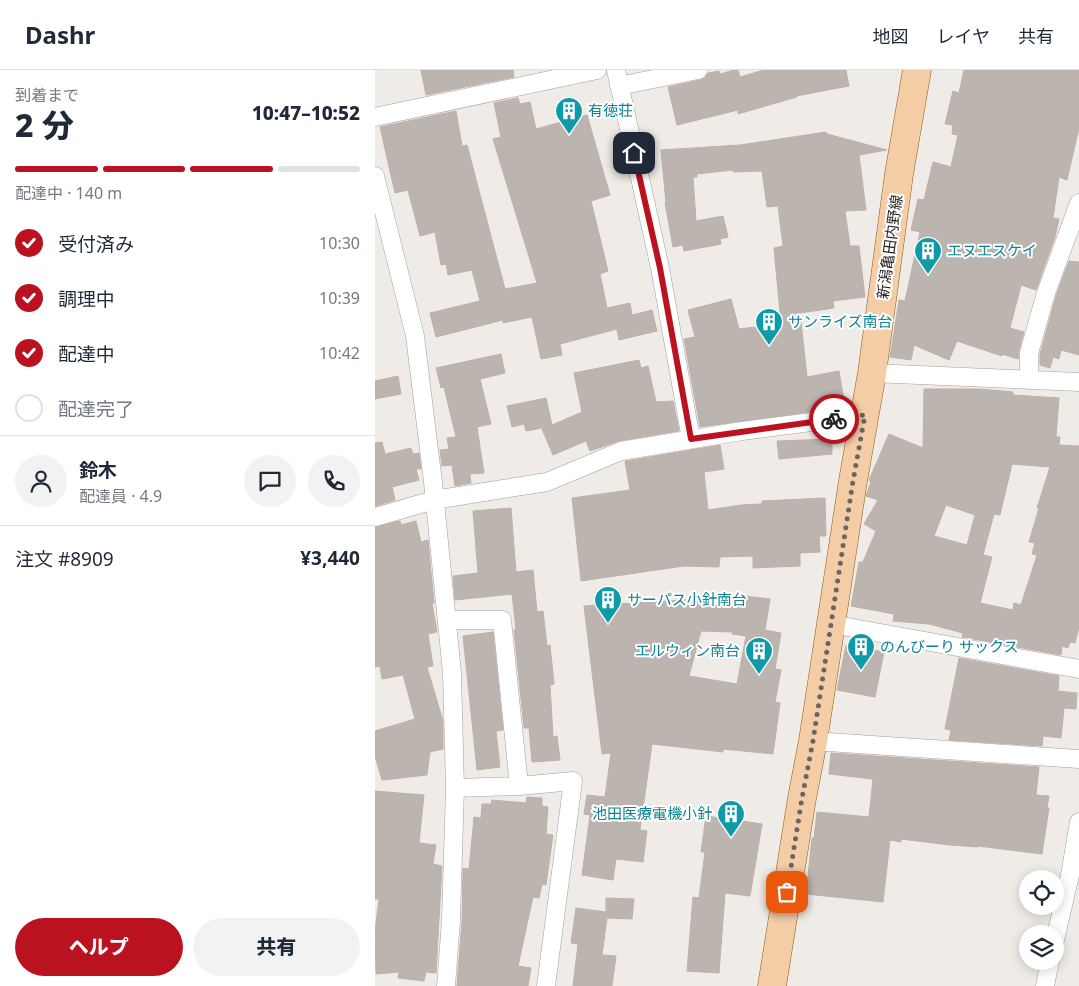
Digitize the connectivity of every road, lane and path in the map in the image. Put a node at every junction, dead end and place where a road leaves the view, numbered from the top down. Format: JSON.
{"nodes":[{"id":1,"x":597,"y":70,"type":"edge"},
{"id":2,"x":698,"y":70,"type":"edge"},
{"id":3,"x":917,"y":70,"type":"edge"},
{"id":4,"x":618,"y":78,"type":"edge"},
{"id":5,"x":375,"y":117,"type":"edge"},
{"id":6,"x":375,"y":176,"type":"edge"},
{"id":7,"x":1079,"y":203,"type":"edge"},
{"id":8,"x":873,"y":374,"type":"junction"},
{"id":9,"x":1029,"y":380,"type":"junction"},
{"id":10,"x":1079,"y":382,"type":"edge"},
{"id":11,"x":865,"y":415,"type":"junction"},
{"id":12,"x":691,"y":439,"type":"junction"},
{"id":13,"x":434,"y":500,"type":"junction"},
{"id":14,"x":375,"y":517,"type":"edge"},
{"id":15,"x":447,"y":620,"type":"junction"},
{"id":16,"x":831,"y":624,"type":"junction"},
{"id":17,"x":1079,"y":669,"type":"edge"},
{"id":18,"x":813,"y":741,"type":"junction"},
{"id":19,"x":1079,"y":759,"type":"edge"},
{"id":20,"x":519,"y":786,"type":"junction"},
{"id":21,"x":455,"y":788,"type":"junction"},
{"id":22,"x":1079,"y":822,"type":"edge"},
{"id":23,"x":1074,"y":875,"type":"edge"},
{"id":24,"x":1059,"y":925,"type":"edge"},
{"id":25,"x":1048,"y":970,"type":"edge"},
{"id":26,"x":446,"y":986,"type":"edge"},
{"id":27,"x":546,"y":986,"type":"edge"},
{"id":28,"x":772,"y":986,"type":"edge"},
{"id":29,"x":1045,"y":986,"type":"edge"}],
"edges":[{"from":1,"to":5,"type":"street"},
{"from":2,"to":4,"type":"street"},
{"from":3,"to":8,"type":"main road","name":"新潟亀田内野線"},
{"from":4,"to":12,"type":"street"},
{"from":6,"to":13,"type":"street"},
{"from":7,"to":9,"type":"street"},
{"from":8,"to":9,"type":"street"},
{"from":8,"to":11,"type":"main road","name":"新潟亀田内野線"},
{"from":9,"to":10,"type":"street"},
{"from":11,"to":12,"type":"street"},
{"from":11,"to":16,"type":"main road","name":"新潟亀田内野線"},
{"from":12,"to":13,"type":"street"},
{"from":13,"to":14,"type":"street"},
{"from":13,"to":15,"type":"street"},
{"from":15,"to":20,"type":"street"},
{"from":15,"to":21,"type":"street"},
{"from":16,"to":17,"type":"street"},
{"from":16,"to":18,"type":"main road","name":"新潟亀田内野線"},
{"from":18,"to":19,"type":"street"},
{"from":18,"to":28,"type":"main road","name":"新潟亀田内野線"},
{"from":20,"to":21,"type":"street"},
{"from":20,"to":27,"type":"street"},
{"from":21,"to":26,"type":"street"},
{"from":22,"to":23,"type":"street"},
{"from":23,"to":24,"type":"street"},
{"from":25,"to":29,"type":"street"}]}
